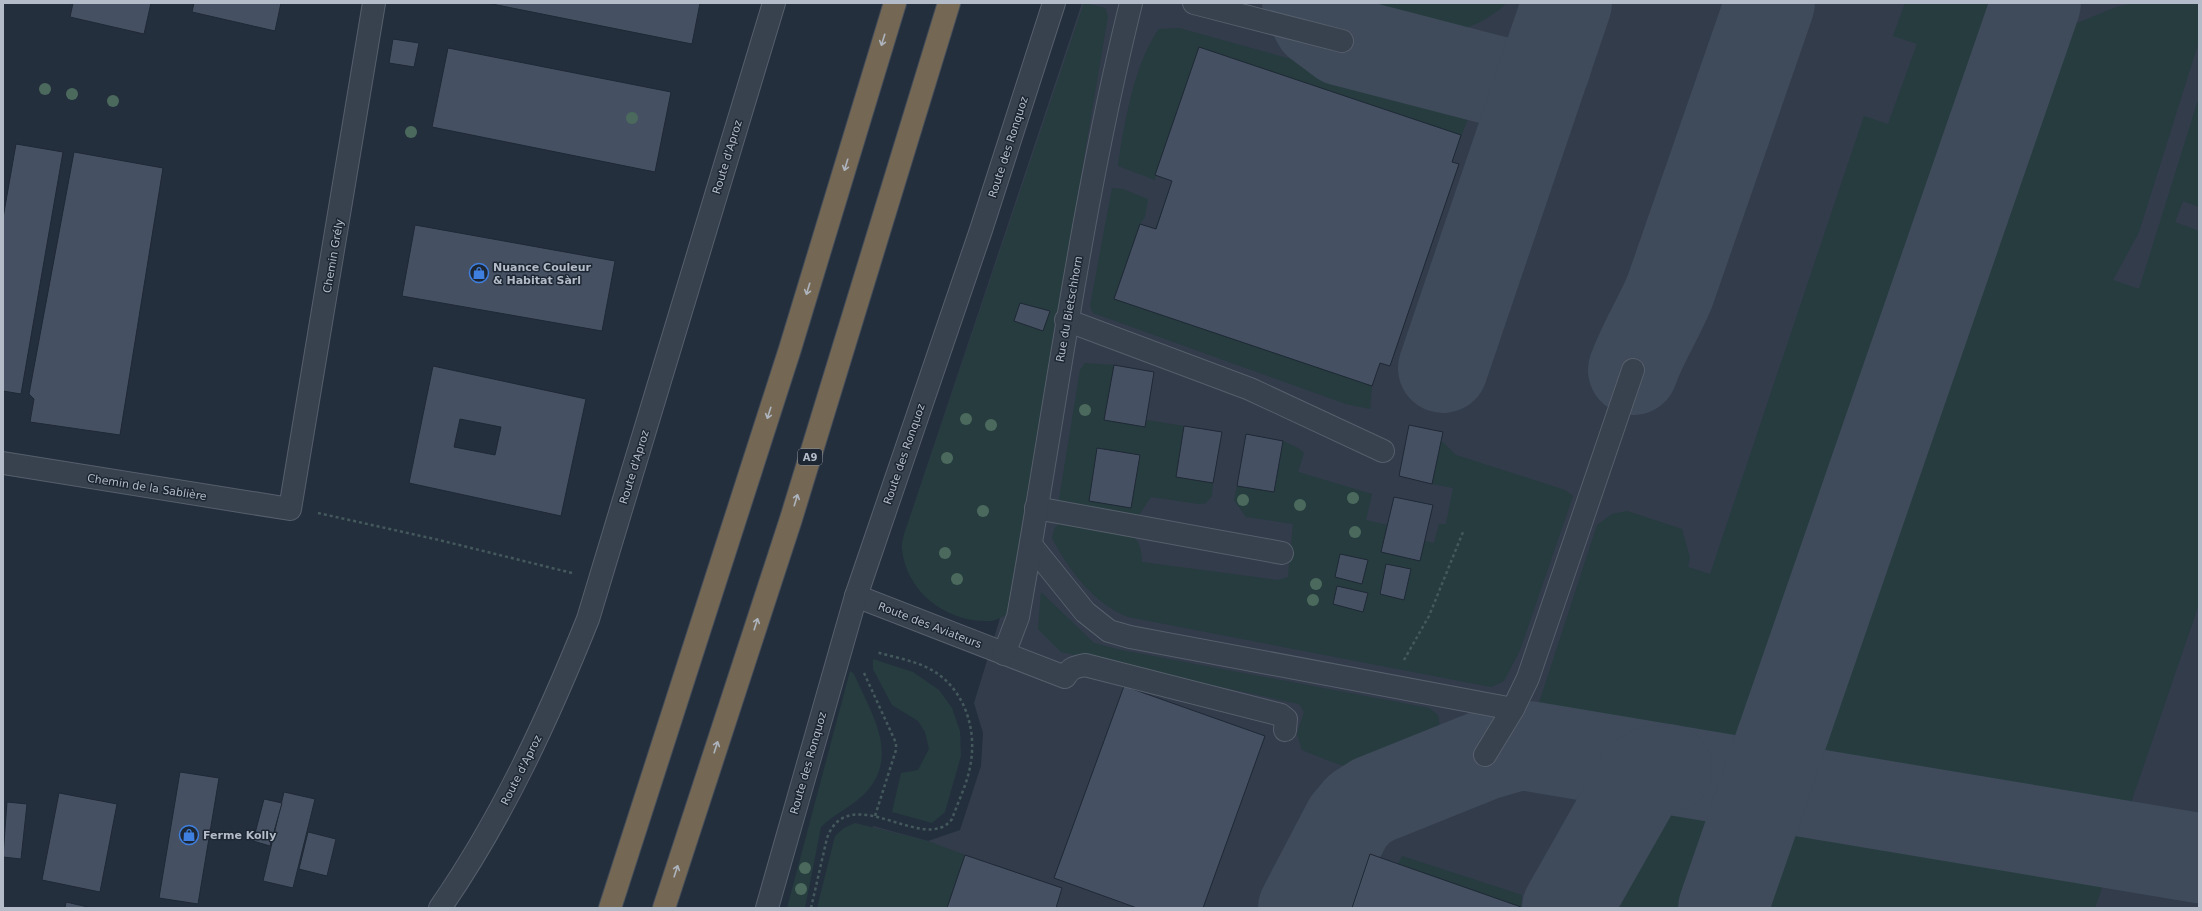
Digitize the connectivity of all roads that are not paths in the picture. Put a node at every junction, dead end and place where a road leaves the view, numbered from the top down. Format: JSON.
{"nodes":[{"id":1,"x":374,"y":3,"type":"edge"},
{"id":2,"x":774,"y":3,"type":"edge"},
{"id":3,"x":895,"y":3,"type":"edge"},
{"id":4,"x":949,"y":3,"type":"edge"},
{"id":5,"x":1054,"y":3,"type":"edge"},
{"id":6,"x":1131,"y":3,"type":"edge"},
{"id":7,"x":1194,"y":3,"type":"edge"},
{"id":8,"x":1342,"y":40,"type":"dead end"},
{"id":9,"x":1066,"y":320,"type":"junction"},
{"id":10,"x":1633,"y":370,"type":"dead end"},
{"id":11,"x":1383,"y":451,"type":"dead end"},
{"id":12,"x":3,"y":463,"type":"edge"},
{"id":13,"x":1036,"y":508,"type":"junction"},
{"id":14,"x":290,"y":509,"type":"joint"},
{"id":15,"x":1031,"y":545,"type":"junction"},
{"id":16,"x":1282,"y":553,"type":"dead end"},
{"id":17,"x":856,"y":596,"type":"junction"},
{"id":18,"x":1012,"y":657,"type":"junction"},
{"id":19,"x":1513,"y":708,"type":"junction"},
{"id":20,"x":1285,"y":730,"type":"dead end"},
{"id":21,"x":1485,"y":755,"type":"dead end"},
{"id":22,"x":440,"y":908,"type":"edge"},
{"id":23,"x":610,"y":908,"type":"edge"},
{"id":24,"x":664,"y":908,"type":"edge"},
{"id":25,"x":767,"y":908,"type":"edge"}],
"edges":[{"from":1,"to":14,"type":"street","name":"Chemin Grély"},
{"from":2,"to":22,"type":"street","name":"Route d'Aproz"},
{"from":3,"to":23,"type":"highway","one_way":true},
{"from":24,"to":4,"type":"highway","number":"A9","one_way":true},
{"from":5,"to":17,"type":"street","name":"Route des Ronquoz"},
{"from":6,"to":9,"type":"street","name":"Rue du Bietschhorn"},
{"from":7,"to":8,"type":"street"},
{"from":9,"to":11,"type":"street"},
{"from":9,"to":13,"type":"street","name":"Rue du Bietschhorn"},
{"from":10,"to":19,"type":"street"},
{"from":12,"to":14,"type":"street","name":"Chemin de la Sablière"},
{"from":13,"to":15,"type":"street","name":"Rue du Bietschhorn"},
{"from":13,"to":16,"type":"street"},
{"from":15,"to":18,"type":"street","name":"Rue du Bietschhorn"},
{"from":15,"to":19,"type":"street"},
{"from":17,"to":18,"type":"street","name":"Route des Aviateurs"},
{"from":17,"to":25,"type":"street","name":"Route des Ronquoz"},
{"from":18,"to":20,"type":"street","name":"Route des Aviateurs"},
{"from":19,"to":21,"type":"street"}]}
